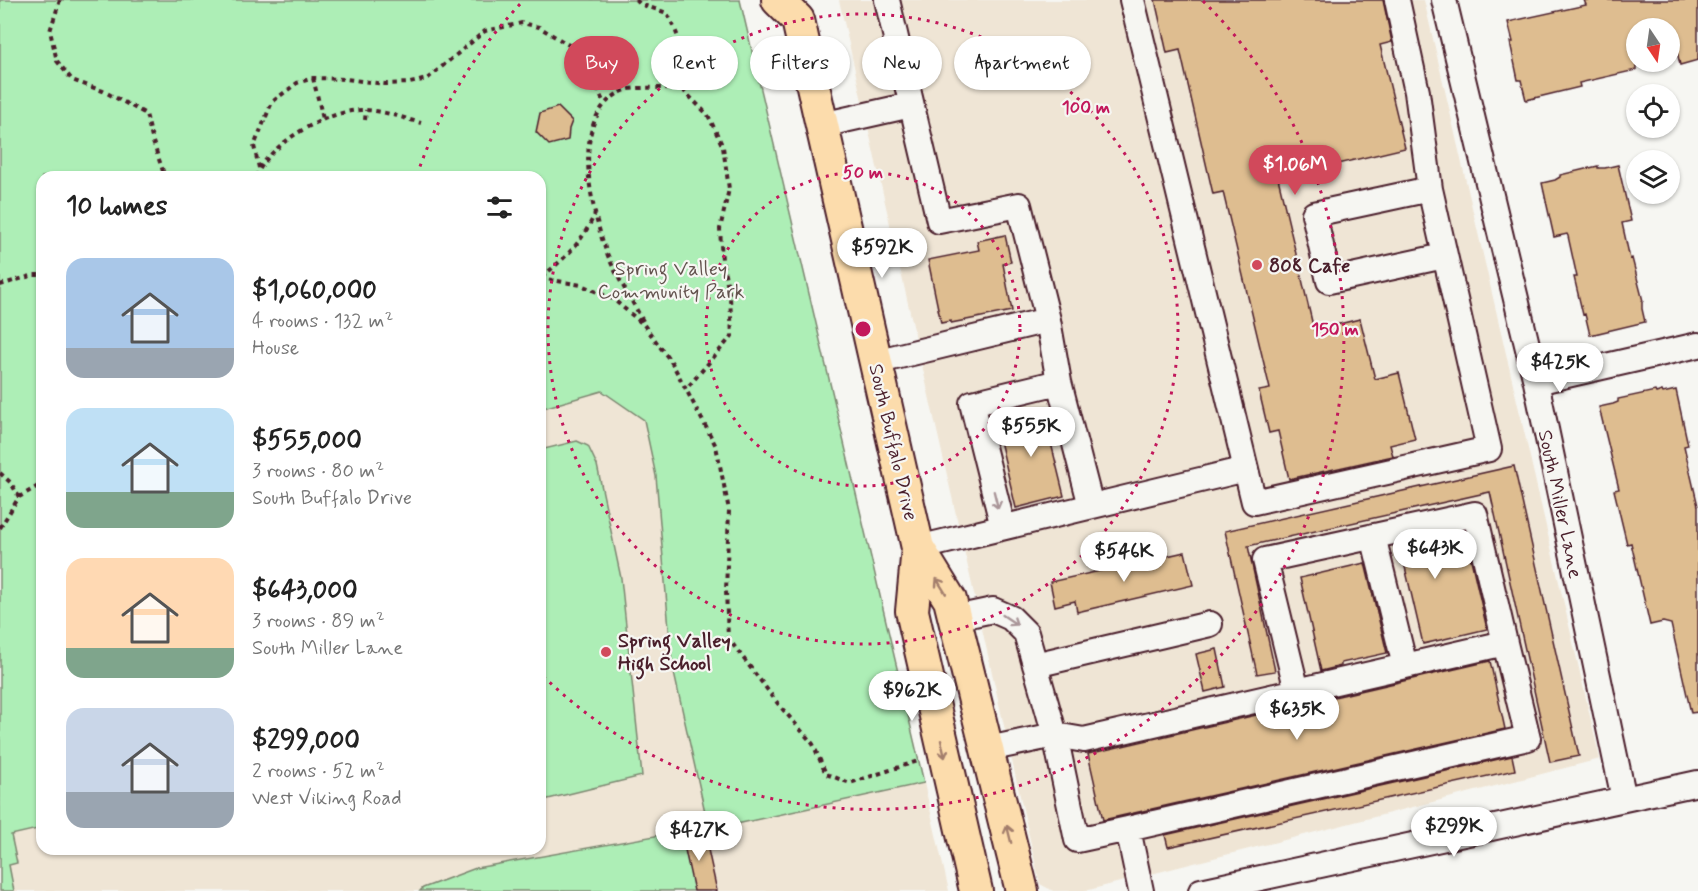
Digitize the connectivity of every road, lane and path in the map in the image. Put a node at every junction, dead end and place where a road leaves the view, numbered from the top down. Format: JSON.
{"nodes":[{"id":1,"x":60,"y":0,"type":"edge"},
{"id":2,"x":636,"y":0,"type":"edge"},
{"id":3,"x":887,"y":0,"type":"edge"},
{"id":4,"x":1132,"y":0,"type":"edge"},
{"id":5,"x":1397,"y":0,"type":"edge"},
{"id":6,"x":1444,"y":0,"type":"edge"},
{"id":7,"x":794,"y":7,"type":"edge"},
{"id":8,"x":679,"y":36,"type":"edge"},
{"id":9,"x":313,"y":78,"type":"junction"},
{"id":10,"x":651,"y":89,"type":"edge"},
{"id":11,"x":683,"y":90,"type":"edge"},
{"id":12,"x":604,"y":103,"type":"junction"},
{"id":13,"x":912,"y":105,"type":"junction"},
{"id":14,"x":366,"y":110,"type":"junction"},
{"id":15,"x":323,"y":119,"type":"junction"},
{"id":16,"x":365,"y":120,"type":"dead end"},
{"id":17,"x":421,"y":123,"type":"dead end"},
{"id":18,"x":822,"y":125,"type":"junction"},
{"id":19,"x":259,"y":168,"type":"junction"},
{"id":20,"x":163,"y":171,"type":"edge"},
{"id":21,"x":258,"y":171,"type":"edge"},
{"id":22,"x":1430,"y":189,"type":"junction"},
{"id":23,"x":596,"y":214,"type":"junction"},
{"id":24,"x":1444,"y":256,"type":"junction"},
{"id":25,"x":546,"y":274,"type":"edge"},
{"id":26,"x":36,"y":275,"type":"edge"},
{"id":27,"x":546,"y":279,"type":"edge"},
{"id":28,"x":0,"y":285,"type":"edge"},
{"id":29,"x":1048,"y":320,"type":"junction"},
{"id":30,"x":644,"y":324,"type":"junction"},
{"id":31,"x":1698,"y":345,"type":"edge"},
{"id":32,"x":875,"y":362,"type":"junction"},
{"id":33,"x":1059,"y":382,"type":"junction"},
{"id":34,"x":1536,"y":382,"type":"junction"},
{"id":35,"x":686,"y":389,"type":"junction"},
{"id":36,"x":1246,"y":470,"type":"junction"},
{"id":37,"x":0,"y":473,"type":"edge"},
{"id":38,"x":36,"y":487,"type":"edge"},
{"id":39,"x":19,"y":497,"type":"junction"},
{"id":40,"x":1090,"y":506,"type":"junction"},
{"id":41,"x":1003,"y":527,"type":"junction"},
{"id":42,"x":0,"y":528,"type":"edge"},
{"id":43,"x":1373,"y":536,"type":"junction"},
{"id":44,"x":918,"y":548,"type":"junction"},
{"id":45,"x":955,"y":618,"type":"junction"},
{"id":46,"x":1210,"y":624,"type":"dead end"},
{"id":47,"x":1505,"y":643,"type":"junction"},
{"id":48,"x":1035,"y":665,"type":"junction"},
{"id":49,"x":1405,"y":666,"type":"junction"},
{"id":50,"x":1298,"y":691,"type":"junction"},
{"id":51,"x":1055,"y":735,"type":"junction"},
{"id":52,"x":988,"y":750,"type":"junction"},
{"id":53,"x":918,"y":761,"type":"dead end"},
{"id":54,"x":1698,"y":783,"type":"edge"},
{"id":55,"x":1624,"y":799,"type":"junction"},
{"id":56,"x":1128,"y":829,"type":"junction"},
{"id":57,"x":976,"y":891,"type":"edge"},
{"id":58,"x":1022,"y":891,"type":"edge"},
{"id":59,"x":1141,"y":891,"type":"edge"},
{"id":60,"x":1201,"y":891,"type":"edge"}],
"edges":[{"from":1,"to":20,"type":"path"},
{"from":2,"to":8,"type":"path"},
{"from":3,"to":13,"type":"street"},
{"from":4,"to":36,"type":"street"},
{"from":5,"to":22,"type":"street"},
{"from":6,"to":34,"type":"street","name":"South Miller Lane"},
{"from":7,"to":18,"type":"main road","name":"South Buffalo Drive"},
{"from":9,"to":12,"type":"path"},
{"from":9,"to":15,"type":"path"},
{"from":9,"to":19,"type":"path"},
{"from":10,"to":12,"type":"path"},
{"from":11,"to":35,"type":"path"},
{"from":12,"to":23,"type":"path"},
{"from":13,"to":18,"type":"street"},
{"from":13,"to":29,"type":"street"},
{"from":14,"to":15,"type":"path"},
{"from":14,"to":16,"type":"path"},
{"from":14,"to":17,"type":"path"},
{"from":15,"to":19,"type":"path"},
{"from":18,"to":32,"type":"main road","name":"South Buffalo Drive"},
{"from":19,"to":21,"type":"path"},
{"from":22,"to":24,"type":"street"},
{"from":22,"to":24,"type":"street"},
{"from":23,"to":25,"type":"path"},
{"from":23,"to":30,"type":"path"},
{"from":24,"to":36,"type":"street"},
{"from":26,"to":28,"type":"path"},
{"from":27,"to":30,"type":"path"},
{"from":29,"to":32,"type":"street"},
{"from":29,"to":33,"type":"street"},
{"from":30,"to":35,"type":"path"},
{"from":31,"to":34,"type":"street"},
{"from":32,"to":44,"type":"main road","name":"South Buffalo Drive"},
{"from":33,"to":40,"type":"street"},
{"from":33,"to":41,"type":"street","one_way":true},
{"from":34,"to":55,"type":"street","name":"South Miller Lane"},
{"from":35,"to":53,"type":"path"},
{"from":36,"to":40,"type":"street"},
{"from":37,"to":39,"type":"path"},
{"from":38,"to":39,"type":"path"},
{"from":39,"to":42,"type":"path"},
{"from":40,"to":41,"type":"street"},
{"from":41,"to":44,"type":"street"},
{"from":43,"to":47,"type":"street"},
{"from":43,"to":49,"type":"street"},
{"from":43,"to":50,"type":"street"},
{"from":45,"to":44,"type":"main road","name":"South Buffalo Drive","one_way":true},
{"from":44,"to":57,"type":"main road","name":"South Buffalo Drive","one_way":true},
{"from":45,"to":48,"type":"street","one_way":true},
{"from":45,"to":52,"type":"main road","name":"South Buffalo Drive"},
{"from":46,"to":48,"type":"street"},
{"from":47,"to":49,"type":"street"},
{"from":47,"to":56,"type":"street"},
{"from":48,"to":51,"type":"street"},
{"from":49,"to":50,"type":"street"},
{"from":50,"to":51,"type":"street"},
{"from":51,"to":52,"type":"street"},
{"from":51,"to":56,"type":"street"},
{"from":58,"to":52,"type":"main road","name":"South Buffalo Drive","one_way":true},
{"from":54,"to":55,"type":"street"},
{"from":55,"to":60,"type":"street"},
{"from":56,"to":59,"type":"street"}]}
